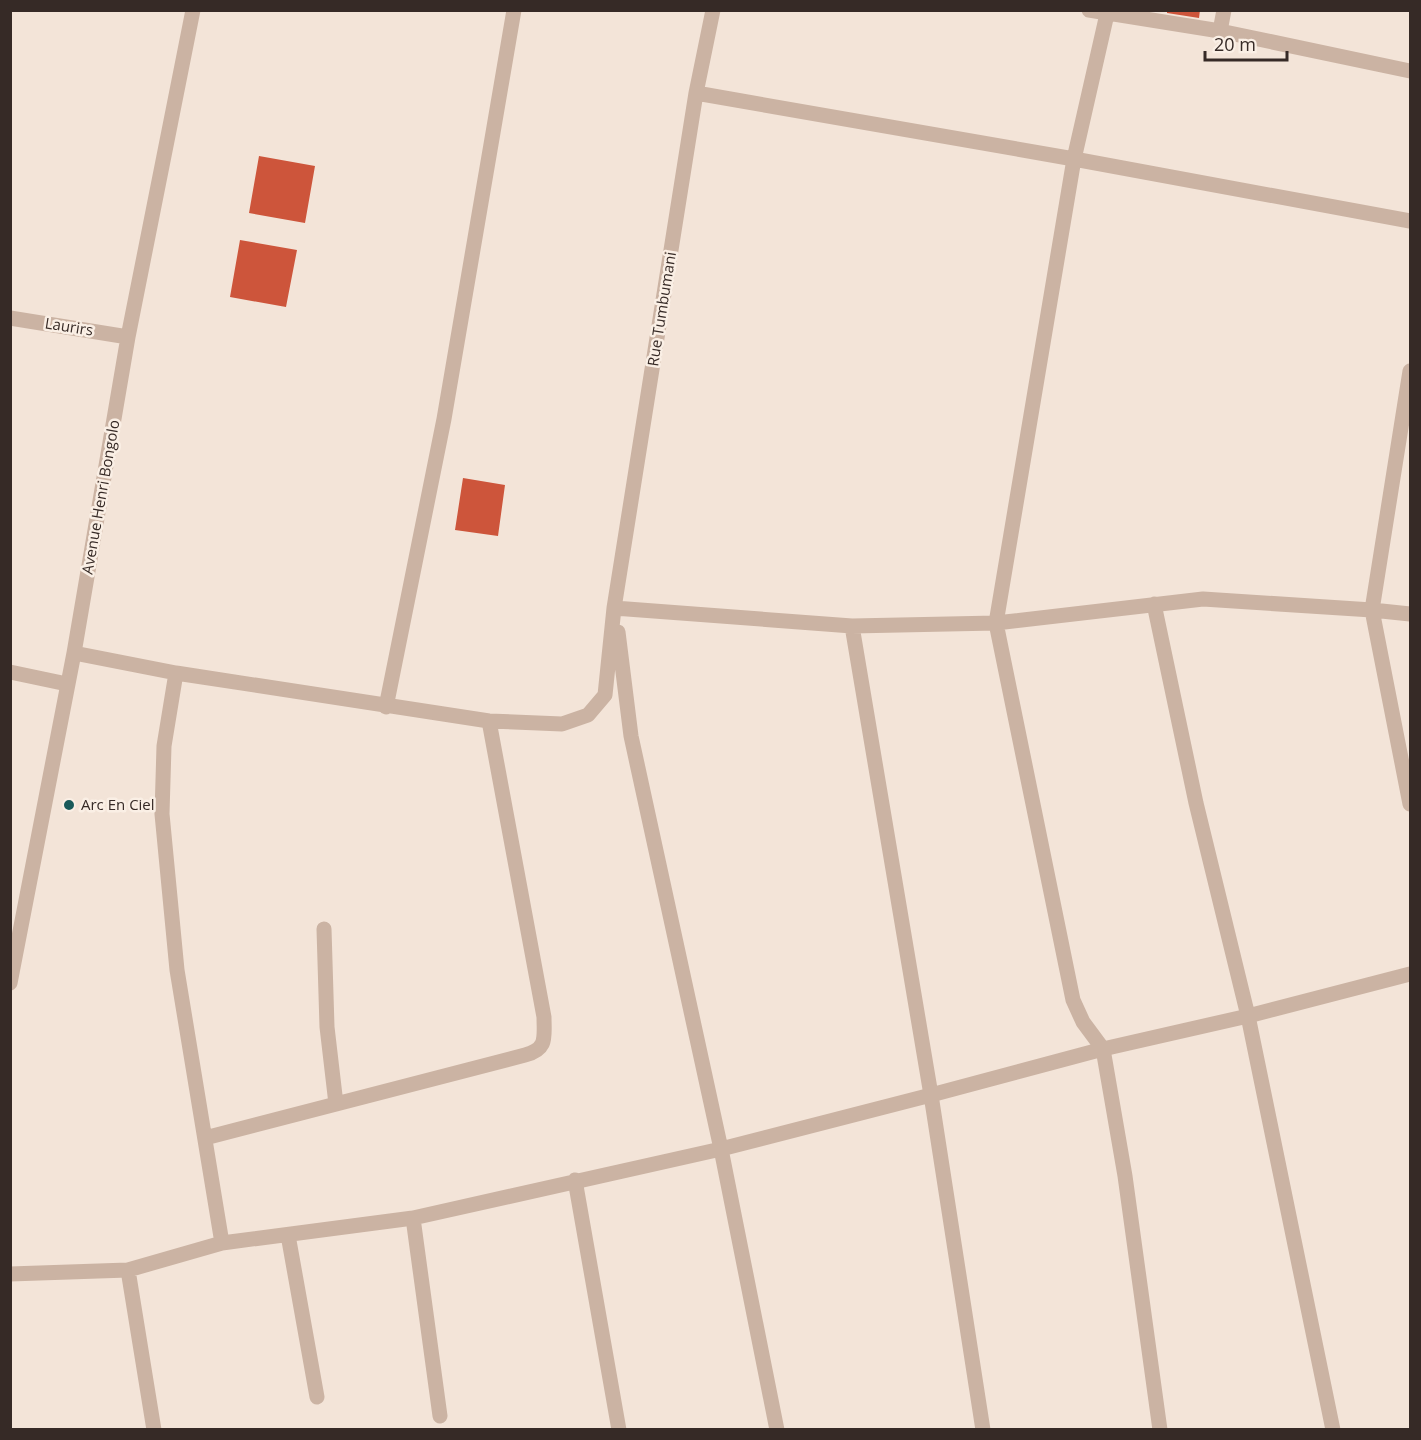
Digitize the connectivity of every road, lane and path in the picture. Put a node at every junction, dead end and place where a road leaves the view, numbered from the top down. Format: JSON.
{"nodes":[{"id":1,"x":193,"y":10,"type":"edge"},
{"id":2,"x":514,"y":10,"type":"edge"},
{"id":3,"x":712,"y":10,"type":"edge"},
{"id":4,"x":1089,"y":10,"type":"edge"},
{"id":5,"x":1224,"y":10,"type":"edge"},
{"id":6,"x":1107,"y":14,"type":"junction"},
{"id":7,"x":1220,"y":31,"type":"junction"},
{"id":8,"x":1410,"y":70,"type":"edge"},
{"id":9,"x":696,"y":93,"type":"junction"},
{"id":10,"x":1074,"y":159,"type":"junction"},
{"id":11,"x":1410,"y":221,"type":"edge"},
{"id":12,"x":10,"y":318,"type":"edge"},
{"id":13,"x":128,"y":337,"type":"junction"},
{"id":14,"x":1410,"y":371,"type":"edge"},
{"id":15,"x":1154,"y":604,"type":"junction"},
{"id":16,"x":614,"y":608,"type":"junction"},
{"id":17,"x":1372,"y":610,"type":"junction"},
{"id":18,"x":1410,"y":614,"type":"edge"},
{"id":19,"x":996,"y":623,"type":"junction"},
{"id":20,"x":852,"y":626,"type":"junction"},
{"id":21,"x":74,"y":653,"type":"junction"},
{"id":22,"x":10,"y":672,"type":"edge"},
{"id":23,"x":176,"y":673,"type":"junction"},
{"id":24,"x":67,"y":684,"type":"junction"},
{"id":25,"x":386,"y":707,"type":"junction"},
{"id":26,"x":489,"y":721,"type":"junction"},
{"id":27,"x":1410,"y":804,"type":"edge"},
{"id":28,"x":324,"y":928,"type":"dead end"},
{"id":29,"x":1410,"y":974,"type":"edge"},
{"id":30,"x":10,"y":983,"type":"edge"},
{"id":31,"x":1248,"y":1016,"type":"junction"},
{"id":32,"x":1103,"y":1049,"type":"junction"},
{"id":33,"x":932,"y":1095,"type":"junction"},
{"id":34,"x":336,"y":1104,"type":"junction"},
{"id":35,"x":205,"y":1138,"type":"junction"},
{"id":36,"x":721,"y":1149,"type":"junction"},
{"id":37,"x":575,"y":1180,"type":"junction"},
{"id":38,"x":413,"y":1218,"type":"junction"},
{"id":39,"x":288,"y":1235,"type":"junction"},
{"id":40,"x":222,"y":1242,"type":"junction"},
{"id":41,"x":128,"y":1270,"type":"junction"},
{"id":42,"x":10,"y":1274,"type":"edge"},
{"id":43,"x":317,"y":1397,"type":"dead end"},
{"id":44,"x":440,"y":1416,"type":"dead end"},
{"id":45,"x":154,"y":1430,"type":"edge"},
{"id":46,"x":618,"y":1430,"type":"edge"},
{"id":47,"x":777,"y":1430,"type":"edge"},
{"id":48,"x":983,"y":1430,"type":"edge"},
{"id":49,"x":1160,"y":1430,"type":"edge"},
{"id":50,"x":1333,"y":1430,"type":"edge"}],
"edges":[{"from":1,"to":13,"type":"street","name":"Avenue Henri Bongolo"},
{"from":2,"to":25,"type":"street"},
{"from":3,"to":9,"type":"street","name":"Rue Tumbumani"},
{"from":4,"to":6,"type":"street"},
{"from":5,"to":7,"type":"street"},
{"from":6,"to":7,"type":"street"},
{"from":6,"to":10,"type":"street"},
{"from":7,"to":8,"type":"street"},
{"from":9,"to":10,"type":"street"},
{"from":9,"to":16,"type":"street","name":"Rue Tumbumani"},
{"from":10,"to":11,"type":"street"},
{"from":10,"to":19,"type":"street"},
{"from":12,"to":13,"type":"street","name":"Laurirs"},
{"from":13,"to":21,"type":"street","name":"Avenue Henri Bongolo"},
{"from":14,"to":17,"type":"street"},
{"from":15,"to":17,"type":"street"},
{"from":15,"to":19,"type":"street"},
{"from":15,"to":31,"type":"street"},
{"from":16,"to":20,"type":"street"},
{"from":16,"to":26,"type":"street"},
{"from":16,"to":36,"type":"street"},
{"from":17,"to":18,"type":"street"},
{"from":17,"to":27,"type":"street"},
{"from":19,"to":20,"type":"street"},
{"from":19,"to":32,"type":"street"},
{"from":20,"to":33,"type":"street"},
{"from":21,"to":23,"type":"street"},
{"from":21,"to":24,"type":"street","name":"Avenue Henri Bongolo"},
{"from":22,"to":24,"type":"street"},
{"from":23,"to":25,"type":"street"},
{"from":23,"to":35,"type":"street"},
{"from":24,"to":30,"type":"street","name":"Avenue Henri Bongolo"},
{"from":25,"to":26,"type":"street"},
{"from":26,"to":34,"type":"street"},
{"from":28,"to":34,"type":"street"},
{"from":29,"to":31,"type":"street"},
{"from":31,"to":32,"type":"street"},
{"from":31,"to":50,"type":"street"},
{"from":32,"to":33,"type":"street"},
{"from":32,"to":49,"type":"street"},
{"from":33,"to":36,"type":"street"},
{"from":33,"to":48,"type":"street"},
{"from":34,"to":35,"type":"street"},
{"from":35,"to":40,"type":"street"},
{"from":36,"to":37,"type":"street"},
{"from":36,"to":47,"type":"street"},
{"from":37,"to":38,"type":"street"},
{"from":37,"to":46,"type":"street"},
{"from":38,"to":39,"type":"street"},
{"from":38,"to":44,"type":"street"},
{"from":39,"to":40,"type":"street"},
{"from":39,"to":43,"type":"street"},
{"from":40,"to":41,"type":"street"},
{"from":41,"to":42,"type":"street"},
{"from":41,"to":45,"type":"street"}]}
